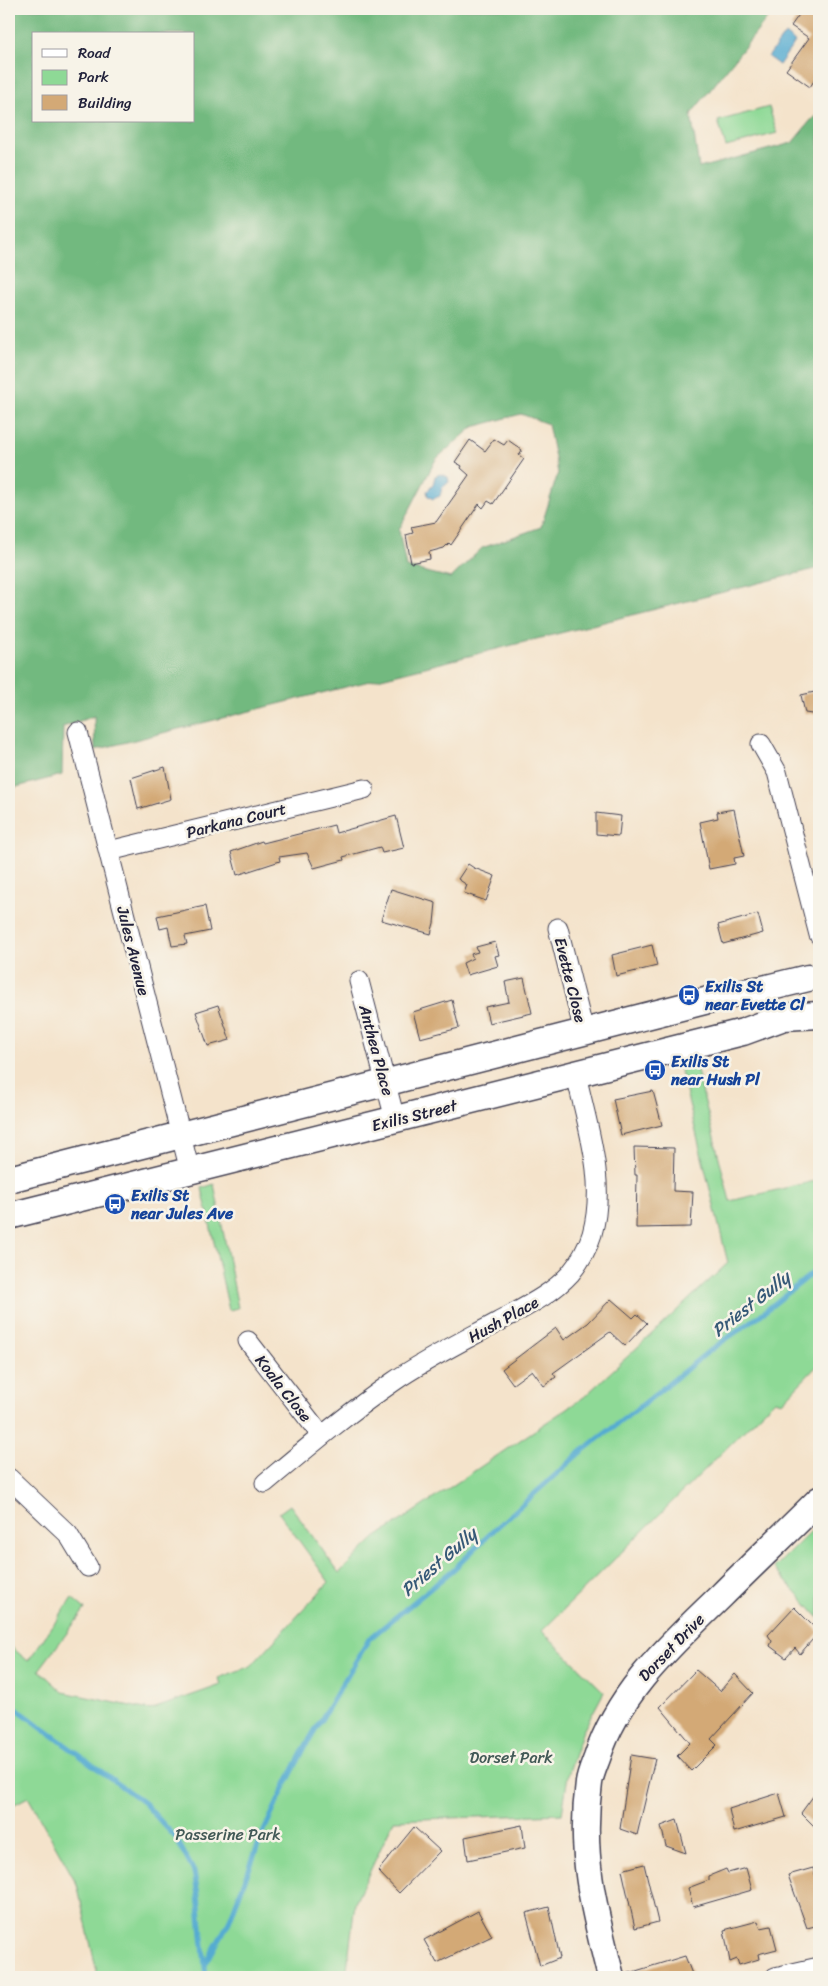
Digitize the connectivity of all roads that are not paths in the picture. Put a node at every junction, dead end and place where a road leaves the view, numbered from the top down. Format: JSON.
{"nodes":[{"id":1,"x":78,"y":732,"type":"dead end"},
{"id":2,"x":761,"y":744,"type":"dead end"},
{"id":3,"x":364,"y":789,"type":"dead end"},
{"id":4,"x":108,"y":851,"type":"junction"},
{"id":5,"x":558,"y":928,"type":"dead end"},
{"id":6,"x":819,"y":936,"type":"edge"},
{"id":7,"x":813,"y":972,"type":"edge"},
{"id":8,"x":359,"y":981,"type":"dead end"},
{"id":9,"x":819,"y":1015,"type":"edge"},
{"id":10,"x":584,"y":1032,"type":"junction"},
{"id":11,"x":576,"y":1074,"type":"junction"},
{"id":12,"x":386,"y":1083,"type":"junction"},
{"id":13,"x":395,"y":1120,"type":"junction"},
{"id":14,"x":181,"y":1135,"type":"junction"},
{"id":15,"x":190,"y":1171,"type":"junction"},
{"id":16,"x":9,"y":1179,"type":"edge"},
{"id":17,"x":9,"y":1216,"type":"edge"},
{"id":18,"x":248,"y":1341,"type":"dead end"},
{"id":19,"x":321,"y":1435,"type":"junction"},
{"id":20,"x":9,"y":1478,"type":"edge"},
{"id":21,"x":265,"y":1483,"type":"dead end"},
{"id":22,"x":819,"y":1500,"type":"edge"},
{"id":23,"x":88,"y":1567,"type":"dead end"},
{"id":24,"x":819,"y":1967,"type":"edge"},
{"id":25,"x":611,"y":1977,"type":"edge"},
{"id":26,"x":775,"y":1977,"type":"edge"}],
"edges":[{"from":1,"to":4,"type":"street","name":"Jules Avenue"},
{"from":2,"to":6,"type":"street"},
{"from":3,"to":4,"type":"street","name":"Parkana Court"},
{"from":4,"to":14,"type":"street","name":"Jules Avenue"},
{"from":5,"to":10,"type":"street","name":"Evette Close"},
{"from":7,"to":9,"type":"street","name":"Exilis Street"},
{"from":7,"to":10,"type":"street","name":"Exilis Street"},
{"from":8,"to":12,"type":"street","name":"Anthea Place"},
{"from":9,"to":11,"type":"street","name":"Exilis Street"},
{"from":10,"to":12,"type":"street","name":"Exilis Street"},
{"from":11,"to":13,"type":"street","name":"Exilis Street"},
{"from":11,"to":19,"type":"street","name":"Hush Place"},
{"from":12,"to":13,"type":"street","name":"Anthea Place"},
{"from":12,"to":14,"type":"street","name":"Exilis Street"},
{"from":13,"to":15,"type":"street","name":"Exilis Street"},
{"from":14,"to":15,"type":"street","name":"Jules Avenue"},
{"from":14,"to":16,"type":"street","name":"Exilis Street"},
{"from":15,"to":17,"type":"street","name":"Exilis Street"},
{"from":18,"to":19,"type":"street","name":"Koala Close"},
{"from":19,"to":21,"type":"street","name":"Hush Place"},
{"from":20,"to":23,"type":"street"},
{"from":22,"to":25,"type":"street","name":"Dorset Drive"},
{"from":24,"to":26,"type":"street"}]}
